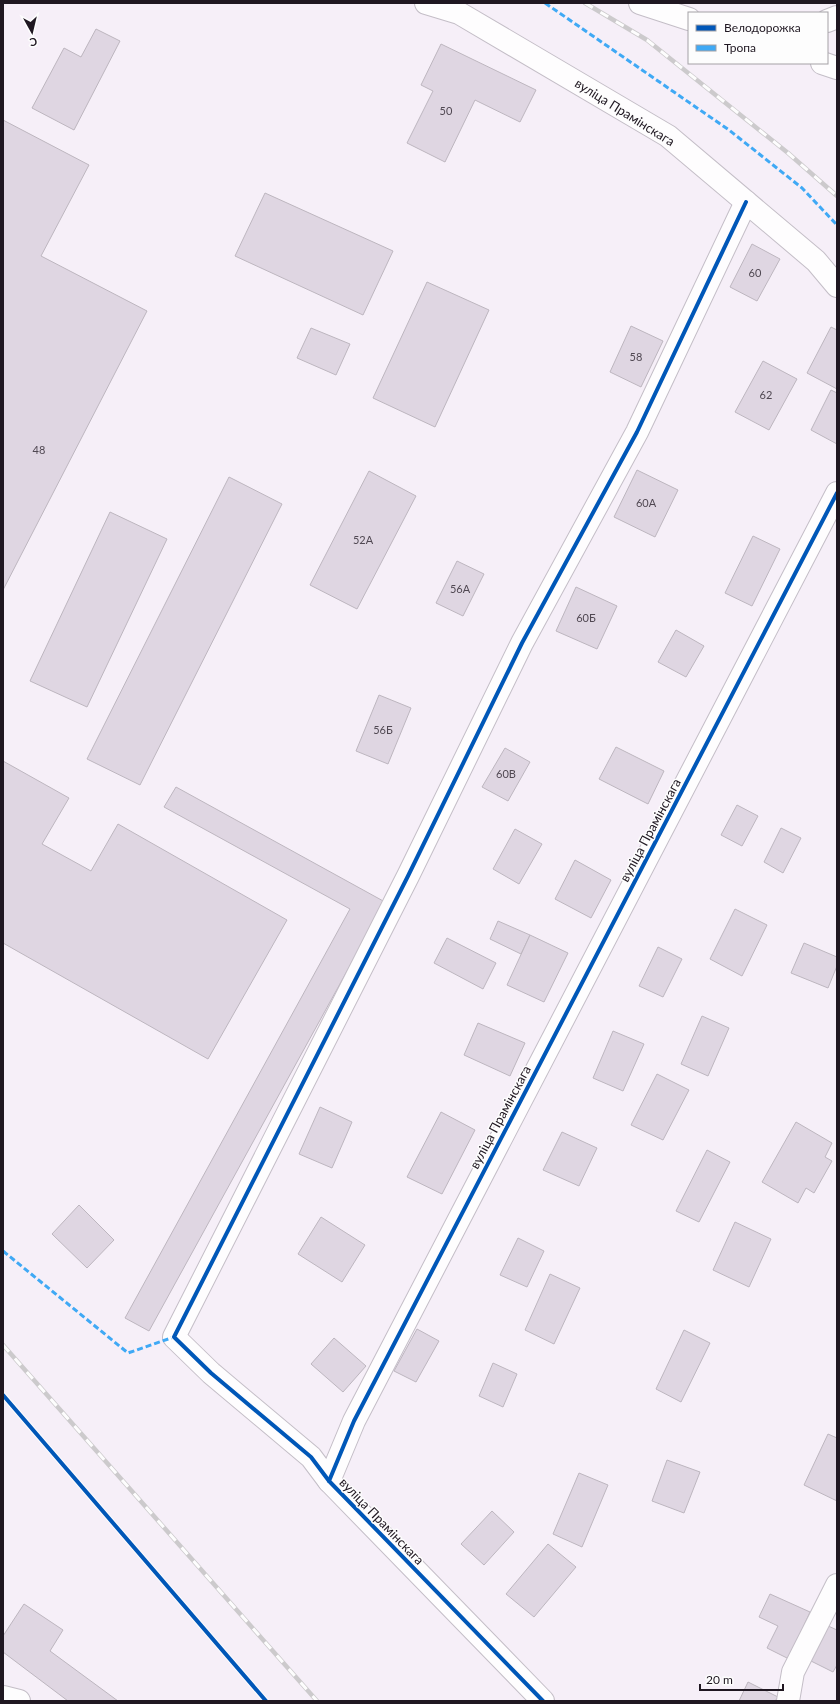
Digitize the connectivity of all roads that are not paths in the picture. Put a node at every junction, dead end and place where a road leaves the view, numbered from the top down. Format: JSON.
{"nodes":[{"id":1,"x":426,"y":3,"type":"edge"},
{"id":2,"x":640,"y":3,"type":"edge"},
{"id":3,"x":688,"y":19,"type":"edge"},
{"id":4,"x":825,"y":64,"type":"edge"},
{"id":5,"x":837,"y":68,"type":"edge"},
{"id":6,"x":746,"y":202,"type":"junction"},
{"id":7,"x":837,"y":286,"type":"edge"},
{"id":8,"x":837,"y":493,"type":"edge"},
{"id":9,"x":329,"y":1481,"type":"junction"},
{"id":10,"x":837,"y":1585,"type":"edge"},
{"id":11,"x":3,"y":1697,"type":"edge"},
{"id":12,"x":19,"y":1701,"type":"edge"},
{"id":13,"x":543,"y":1701,"type":"edge"},
{"id":14,"x":788,"y":1701,"type":"edge"}],
"edges":[{"from":1,"to":6,"type":"street","name":"вуліца Прамінскага"},
{"from":2,"to":3,"type":"street"},
{"from":4,"to":5,"type":"street"},
{"from":6,"to":7,"type":"street","name":"вуліца Прамінскага"},
{"from":6,"to":9,"type":"street"},
{"from":8,"to":9,"type":"street","name":"вуліца Прамінскага"},
{"from":9,"to":13,"type":"street","name":"вуліца Прамінскага"},
{"from":10,"to":14,"type":"street"},
{"from":11,"to":12,"type":"street"}]}
